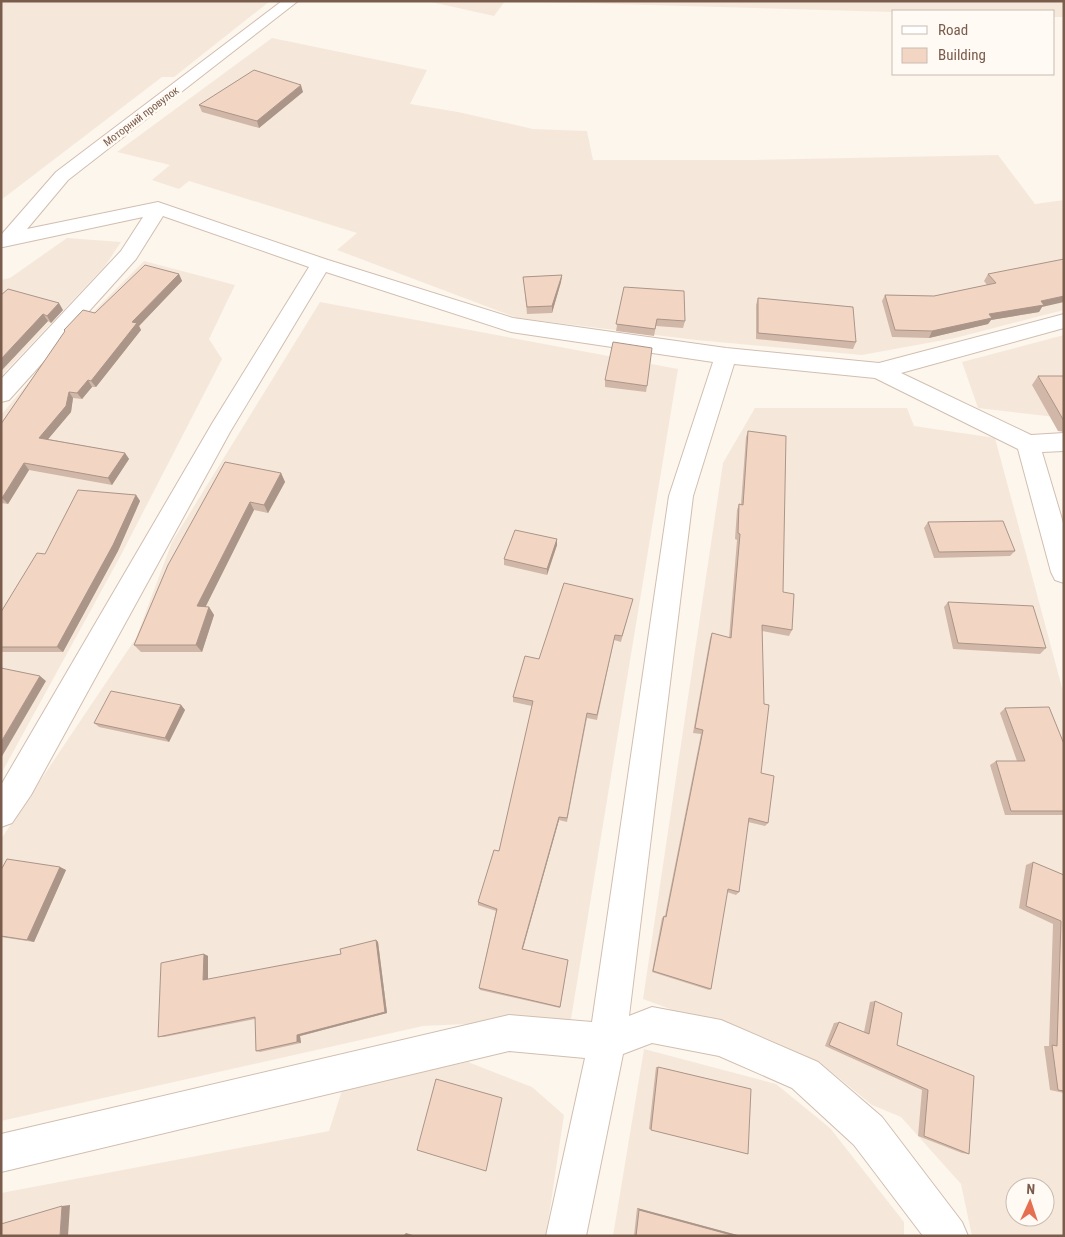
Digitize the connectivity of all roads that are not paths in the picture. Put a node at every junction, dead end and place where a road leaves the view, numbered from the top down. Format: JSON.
{"nodes":[{"id":1,"x":291,"y":1,"type":"edge"},
{"id":2,"x":158,"y":208,"type":"junction"},
{"id":3,"x":4,"y":240,"type":"edge"},
{"id":4,"x":321,"y":264,"type":"junction"},
{"id":5,"x":1064,"y":321,"type":"edge"},
{"id":6,"x":726,"y":356,"type":"junction"},
{"id":7,"x":879,"y":371,"type":"junction"},
{"id":8,"x":1,"y":394,"type":"edge"},
{"id":9,"x":1064,"y":442,"type":"edge"},
{"id":10,"x":1028,"y":444,"type":"junction"},
{"id":11,"x":1064,"y":572,"type":"edge"},
{"id":12,"x":1,"y":812,"type":"edge"},
{"id":13,"x":607,"y":1042,"type":"junction"},
{"id":14,"x":1,"y":1153,"type":"edge"},
{"id":15,"x":566,"y":1236,"type":"edge"},
{"id":16,"x":948,"y":1236,"type":"edge"}],
"edges":[{"from":1,"to":3,"type":"street","name":"Моторний провулок"},
{"from":2,"to":3,"type":"street"},
{"from":2,"to":4,"type":"street"},
{"from":2,"to":8,"type":"street"},
{"from":4,"to":6,"type":"street"},
{"from":4,"to":12,"type":"street"},
{"from":5,"to":7,"type":"street"},
{"from":6,"to":7,"type":"street"},
{"from":6,"to":13,"type":"street"},
{"from":7,"to":10,"type":"street"},
{"from":9,"to":10,"type":"street"},
{"from":10,"to":11,"type":"street"},
{"from":13,"to":14,"type":"street"},
{"from":13,"to":15,"type":"street"},
{"from":13,"to":16,"type":"street"}]}
